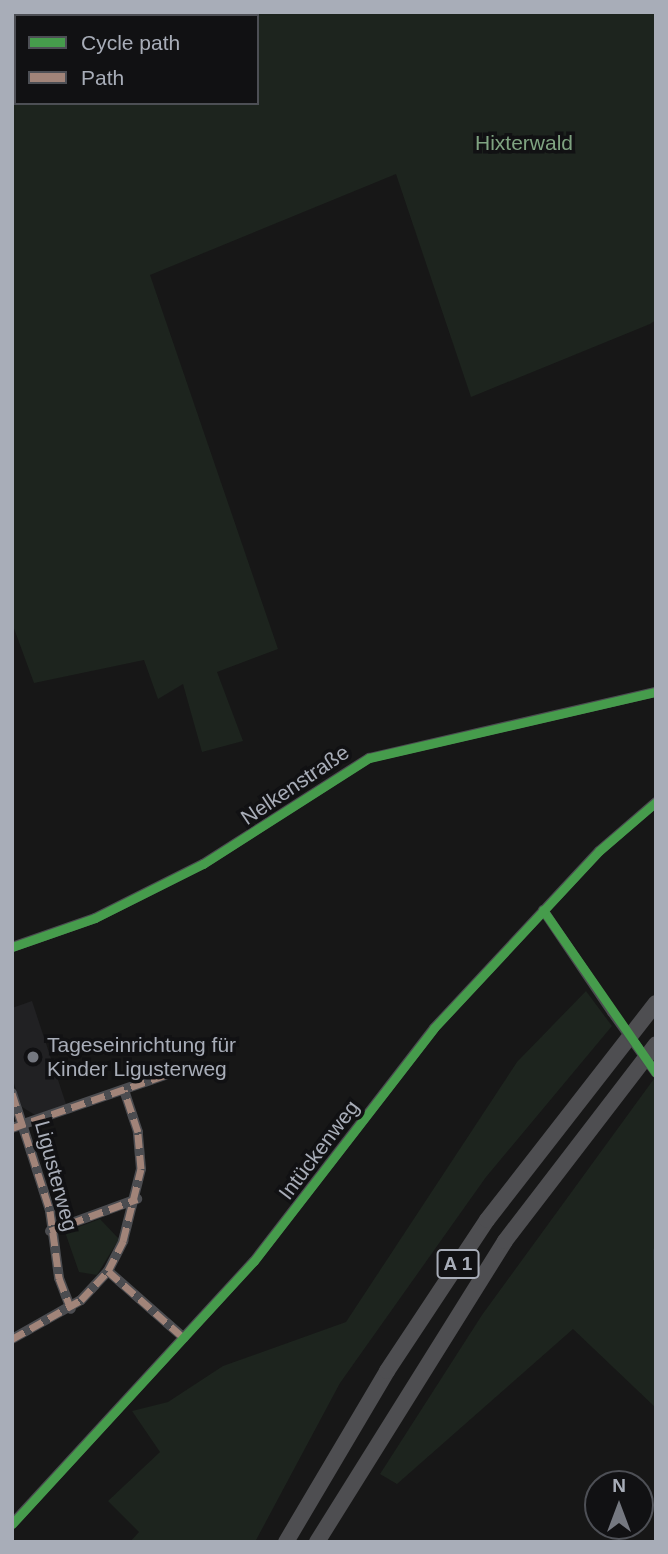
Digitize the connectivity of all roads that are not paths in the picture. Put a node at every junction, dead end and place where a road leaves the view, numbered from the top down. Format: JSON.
{"nodes":[{"id":1,"x":656,"y":692,"type":"edge"},
{"id":2,"x":656,"y":802,"type":"edge"},
{"id":3,"x":544,"y":910,"type":"junction"},
{"id":4,"x":12,"y":947,"type":"edge"},
{"id":5,"x":656,"y":1003,"type":"edge"},
{"id":6,"x":656,"y":1044,"type":"edge"},
{"id":7,"x":171,"y":1073,"type":"dead end"},
{"id":8,"x":656,"y":1073,"type":"edge"},
{"id":9,"x":124,"y":1090,"type":"junction"},
{"id":10,"x":12,"y":1093,"type":"edge"},
{"id":11,"x":17,"y":1127,"type":"edge"},
{"id":12,"x":137,"y":1199,"type":"junction"},
{"id":13,"x":50,"y":1231,"type":"junction"},
{"id":14,"x":108,"y":1271,"type":"junction"},
{"id":15,"x":71,"y":1309,"type":"junction"},
{"id":16,"x":184,"y":1338,"type":"junction"},
{"id":17,"x":12,"y":1339,"type":"edge"},
{"id":18,"x":12,"y":1524,"type":"edge"},
{"id":19,"x":286,"y":1542,"type":"edge"},
{"id":20,"x":317,"y":1542,"type":"edge"}],
"edges":[{"from":1,"to":4,"type":"street","name":"Nelkenstraße"},
{"from":2,"to":3,"type":"street","name":"Intückenweg"},
{"from":3,"to":8,"type":"street","bridge":true},
{"from":3,"to":16,"type":"street","name":"Intückenweg"},
{"from":5,"to":19,"type":"highway","number":"A 1"},
{"from":6,"to":20,"type":"highway","number":"A 1"},
{"from":7,"to":9,"type":"street"},
{"from":9,"to":11,"type":"street"},
{"from":9,"to":12,"type":"street"},
{"from":10,"to":11,"type":"street","name":"Ligusterweg"},
{"from":11,"to":13,"type":"street","name":"Ligusterweg"},
{"from":12,"to":13,"type":"street"},
{"from":12,"to":14,"type":"street"},
{"from":13,"to":15,"type":"street","name":"Ligusterweg"},
{"from":14,"to":15,"type":"street"},
{"from":14,"to":16,"type":"street"},
{"from":15,"to":17,"type":"street"},
{"from":16,"to":18,"type":"street","name":"Intückenweg"}]}
